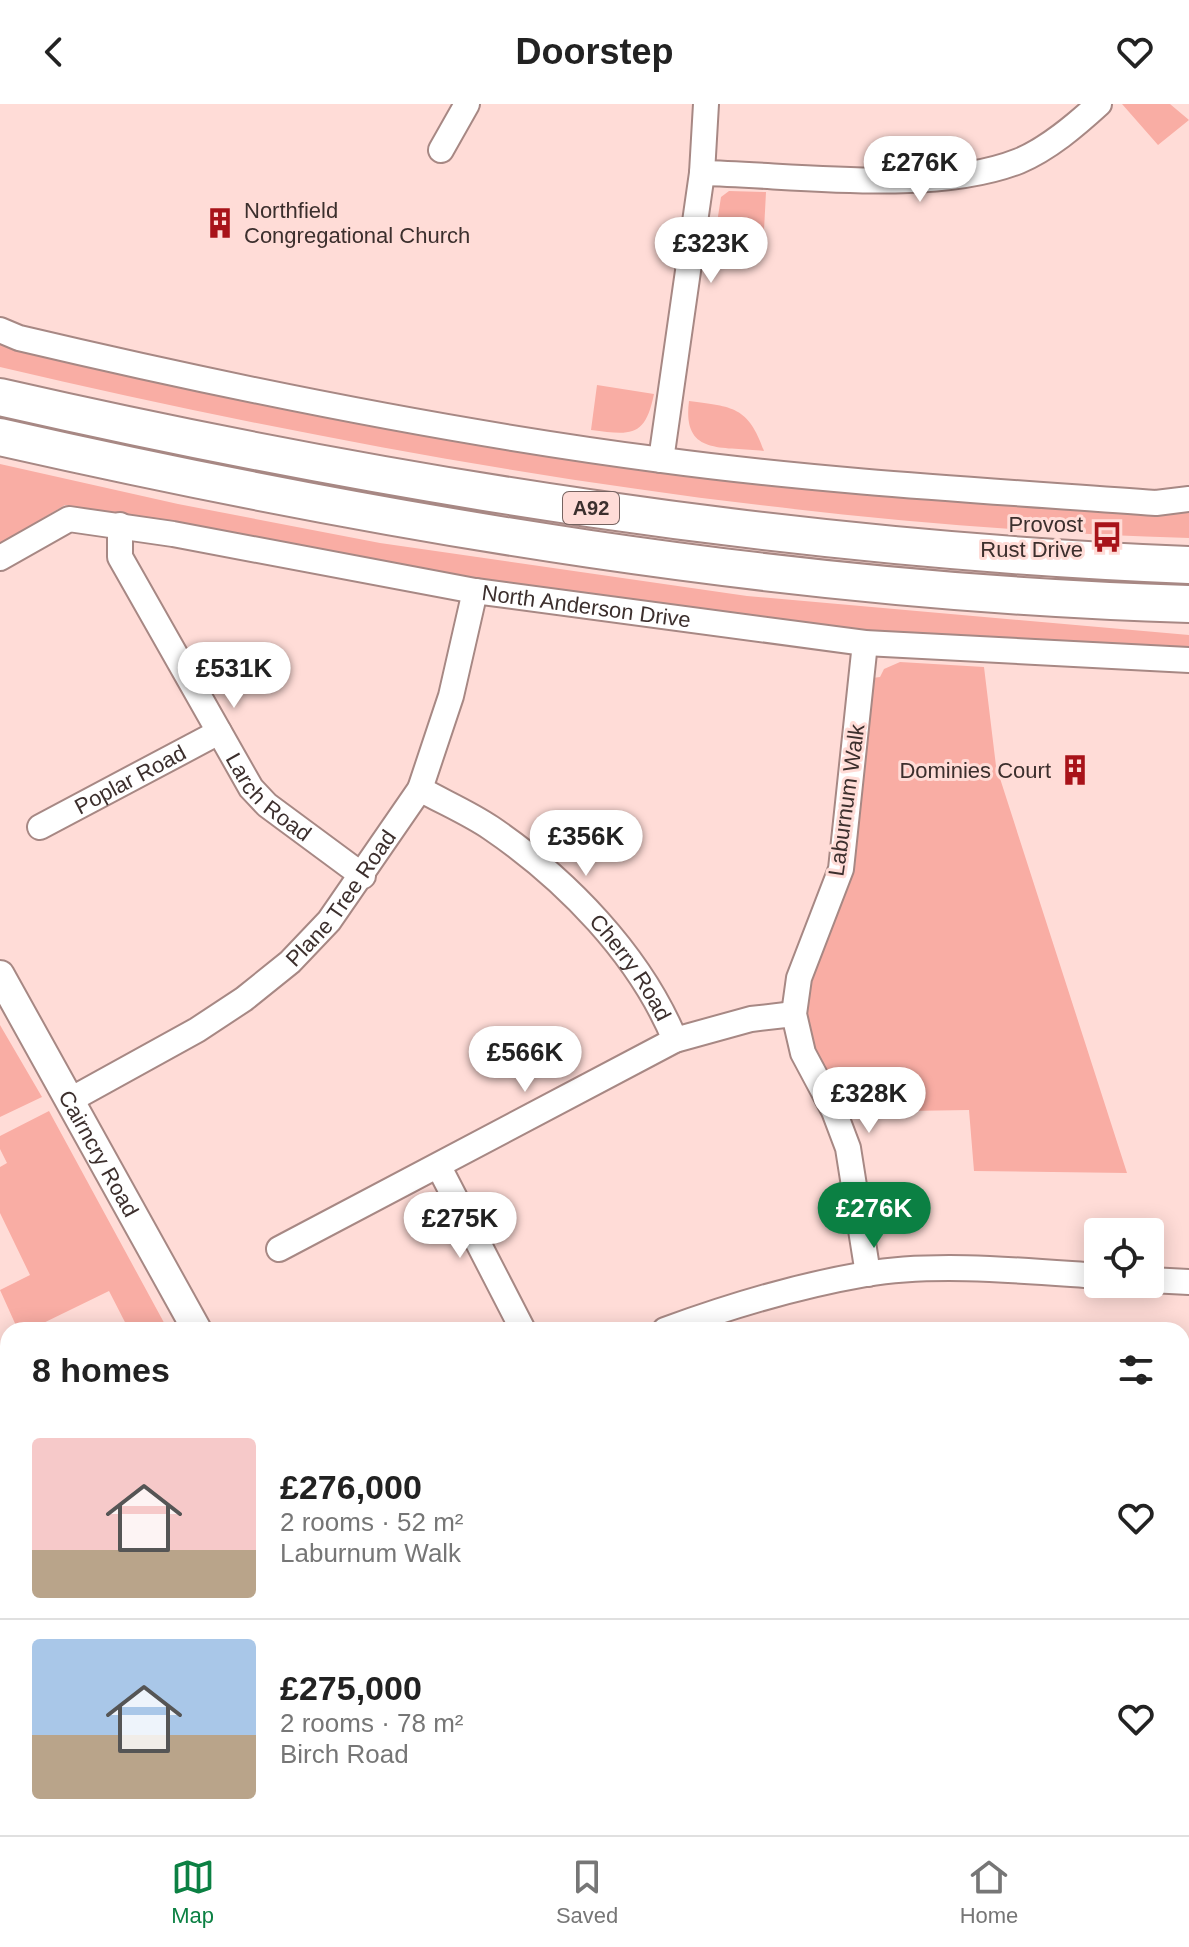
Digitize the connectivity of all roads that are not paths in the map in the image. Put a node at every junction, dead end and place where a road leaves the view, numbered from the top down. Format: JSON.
{"nodes":[{"id":1,"x":467,"y":104,"type":"edge"},
{"id":2,"x":706,"y":104,"type":"edge"},
{"id":3,"x":1099,"y":104,"type":"edge"},
{"id":4,"x":441,"y":150,"type":"dead end"},
{"id":5,"x":702,"y":173,"type":"junction"},
{"id":6,"x":0,"y":330,"type":"edge"},
{"id":7,"x":0,"y":397,"type":"edge"},
{"id":8,"x":0,"y":437,"type":"edge"},
{"id":9,"x":661,"y":460,"type":"junction"},
{"id":10,"x":1189,"y":499,"type":"edge"},
{"id":11,"x":120,"y":525,"type":"junction"},
{"id":12,"x":0,"y":558,"type":"edge"},
{"id":13,"x":1189,"y":565,"type":"edge"},
{"id":14,"x":475,"y":591,"type":"junction"},
{"id":15,"x":1189,"y":604,"type":"edge"},
{"id":16,"x":865,"y":643,"type":"junction"},
{"id":17,"x":1189,"y":660,"type":"edge"},
{"id":18,"x":219,"y":732,"type":"junction"},
{"id":19,"x":420,"y":789,"type":"junction"},
{"id":20,"x":40,"y":827,"type":"dead end"},
{"id":21,"x":363,"y":876,"type":"junction"},
{"id":22,"x":0,"y":975,"type":"edge"},
{"id":23,"x":794,"y":1014,"type":"junction"},
{"id":24,"x":675,"y":1040,"type":"junction"},
{"id":25,"x":72,"y":1099,"type":"junction"},
{"id":26,"x":439,"y":1167,"type":"junction"},
{"id":27,"x":279,"y":1249,"type":"dead end"},
{"id":28,"x":868,"y":1274,"type":"junction"},
{"id":29,"x":1084,"y":1275,"type":"edge"},
{"id":30,"x":1164,"y":1281,"type":"edge"},
{"id":31,"x":1189,"y":1282,"type":"edge"},
{"id":32,"x":193,"y":1322,"type":"edge"},
{"id":33,"x":519,"y":1322,"type":"edge"},
{"id":34,"x":686,"y":1322,"type":"edge"}],
"edges":[{"from":1,"to":4,"type":"street"},
{"from":2,"to":5,"type":"street"},
{"from":3,"to":5,"type":"street"},
{"from":5,"to":9,"type":"street"},
{"from":6,"to":9,"type":"street"},
{"from":7,"to":13,"type":"main road","number":"A92"},
{"from":8,"to":15,"type":"main road","number":"A92"},
{"from":9,"to":10,"type":"street"},
{"from":11,"to":12,"type":"street","name":"North Anderson Drive"},
{"from":11,"to":14,"type":"street","name":"North Anderson Drive"},
{"from":11,"to":18,"type":"street","name":"Larch Road"},
{"from":14,"to":16,"type":"street","name":"North Anderson Drive"},
{"from":14,"to":19,"type":"street","name":"Plane Tree Road"},
{"from":16,"to":17,"type":"street","name":"North Anderson Drive"},
{"from":16,"to":23,"type":"street","name":"Laburnum Walk"},
{"from":18,"to":20,"type":"street","name":"Poplar Road"},
{"from":18,"to":21,"type":"street","name":"Larch Road"},
{"from":19,"to":21,"type":"street","name":"Plane Tree Road"},
{"from":19,"to":24,"type":"street","name":"Cherry Road"},
{"from":21,"to":25,"type":"street","name":"Plane Tree Road"},
{"from":22,"to":25,"type":"street","name":"Cairncry Road"},
{"from":23,"to":24,"type":"street"},
{"from":23,"to":28,"type":"street","name":"Laburnum Walk"},
{"from":24,"to":26,"type":"street"},
{"from":25,"to":32,"type":"street","name":"Cairncry Road"},
{"from":26,"to":27,"type":"street"},
{"from":26,"to":33,"type":"street"},
{"from":28,"to":29,"type":"street"},
{"from":28,"to":34,"type":"street"},
{"from":30,"to":31,"type":"street"}]}
